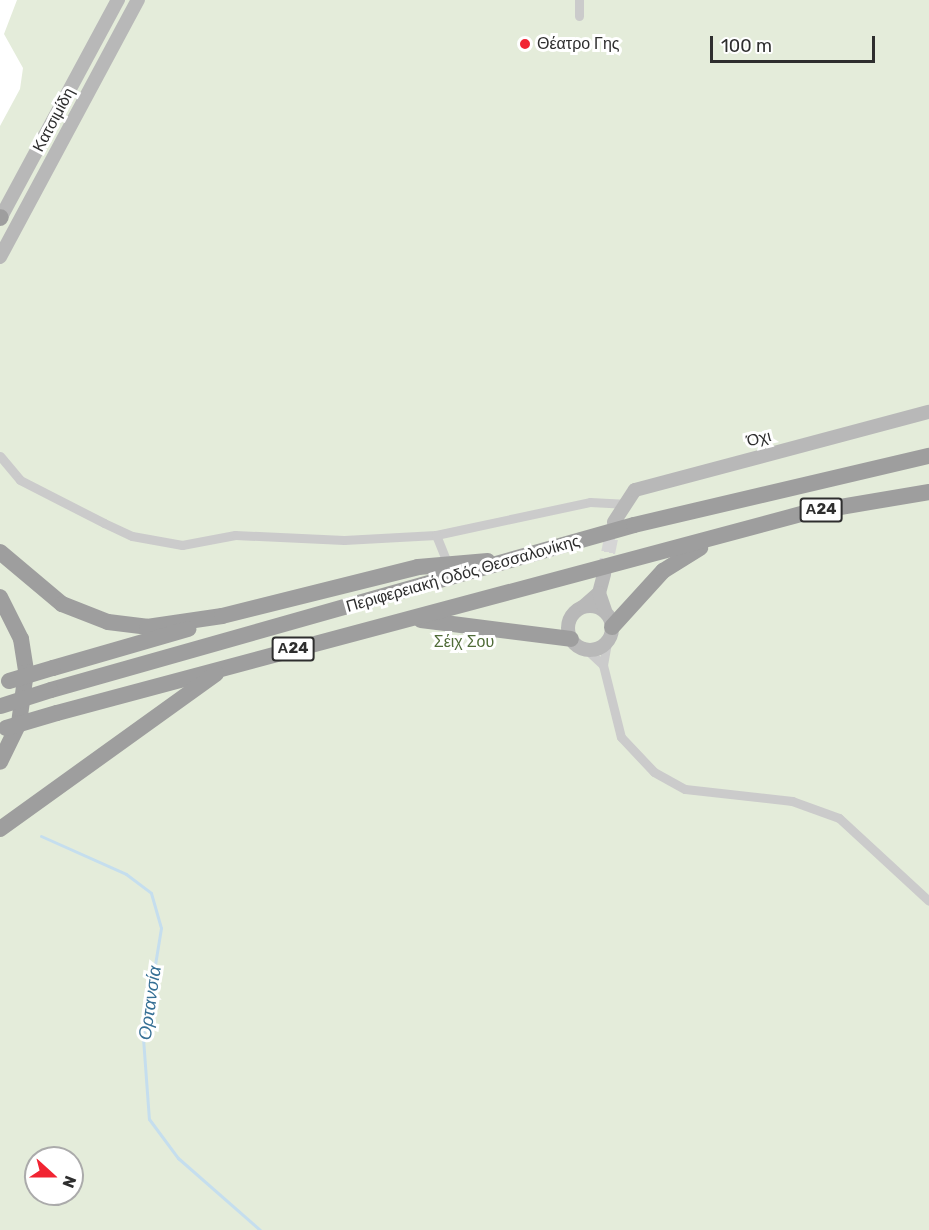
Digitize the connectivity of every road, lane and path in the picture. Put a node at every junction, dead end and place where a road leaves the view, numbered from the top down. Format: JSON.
{"nodes":[{"id":1,"x":118,"y":0,"type":"edge"},
{"id":2,"x":138,"y":0,"type":"edge"},
{"id":3,"x":579,"y":0,"type":"edge"},
{"id":4,"x":579,"y":16,"type":"dead end"},
{"id":5,"x":0,"y":217,"type":"edge"},
{"id":6,"x":0,"y":257,"type":"edge"},
{"id":7,"x":929,"y":412,"type":"edge"},
{"id":8,"x":0,"y":456,"type":"edge"},
{"id":9,"x":929,"y":456,"type":"edge"},
{"id":10,"x":929,"y":492,"type":"edge"},
{"id":11,"x":623,"y":504,"type":"junction"},
{"id":12,"x":614,"y":522,"type":"tunnel mouth"},
{"id":13,"x":436,"y":535,"type":"junction"},
{"id":14,"x":716,"y":539,"type":"junction"},
{"id":15,"x":0,"y":552,"type":"edge"},
{"id":16,"x":502,"y":561,"type":"junction"},
{"id":17,"x":447,"y":562,"type":"junction"},
{"id":18,"x":604,"y":574,"type":"tunnel mouth"},
{"id":19,"x":599,"y":593,"type":"junction"},
{"id":20,"x":0,"y":597,"type":"edge"},
{"id":21,"x":584,"y":606,"type":"junction"},
{"id":22,"x":605,"y":610,"type":"junction"},
{"id":23,"x":222,"y":616,"type":"junction"},
{"id":24,"x":408,"y":620,"type":"junction"},
{"id":25,"x":610,"y":634,"type":"junction"},
{"id":26,"x":571,"y":639,"type":"junction"},
{"id":27,"x":587,"y":650,"type":"junction"},
{"id":28,"x":603,"y":665,"type":"junction"},
{"id":29,"x":228,"y":666,"type":"junction"},
{"id":30,"x":4,"y":682,"type":"edge"},
{"id":31,"x":1,"y":707,"type":"edge"},
{"id":32,"x":3,"y":729,"type":"edge"},
{"id":33,"x":0,"y":762,"type":"edge"},
{"id":34,"x":0,"y":829,"type":"edge"},
{"id":35,"x":929,"y":902,"type":"edge"}],
"edges":[{"from":1,"to":5,"type":"main road","name":"Κατσιμίδη"},
{"from":2,"to":6,"type":"main road","name":"Κατσιμίδη"},
{"from":3,"to":4,"type":"street"},
{"from":7,"to":11,"type":"main road","name":"Όχι"},
{"from":8,"to":13,"type":"street"},
{"from":9,"to":16,"type":"highway","name":"Περιφερειακή Οδός Θεσσαλονίκης","number":"Α24"},
{"from":10,"to":14,"type":"highway","name":"Περιφερειακή Οδός Θεσσαλονίκης","number":"Α24"},
{"from":11,"to":12,"type":"main road","name":"Όχι"},
{"from":11,"to":13,"type":"street"},
{"from":13,"to":17,"type":"street"},
{"from":14,"to":24,"type":"highway","name":"Περιφερειακή Οδός Θεσσαλονίκης","number":"Α24"},
{"from":14,"to":25,"type":"highway"},
{"from":15,"to":23,"type":"highway"},
{"from":16,"to":17,"type":"highway"},
{"from":16,"to":31,"type":"highway","name":"Περιφερειακή Οδός Θεσσαλονίκης","number":"Α24","bridge":true},
{"from":17,"to":23,"type":"highway"},
{"from":18,"to":19,"type":"main road"},
{"from":19,"to":21,"type":"main road"},
{"from":19,"to":22,"type":"main road"},
{"from":20,"to":33,"type":"highway"},
{"from":21,"to":22,"type":"main road"},
{"from":21,"to":26,"type":"main road"},
{"from":22,"to":25,"type":"main road"},
{"from":23,"to":30,"type":"highway","bridge":true},
{"from":24,"to":26,"type":"highway"},
{"from":24,"to":29,"type":"highway","name":"Περιφερειακή Οδός Θεσσαλονίκης","number":"Α24"},
{"from":25,"to":27,"type":"main road"},
{"from":25,"to":28,"type":"street"},
{"from":26,"to":27,"type":"main road"},
{"from":27,"to":28,"type":"street"},
{"from":28,"to":35,"type":"street"},
{"from":29,"to":32,"type":"highway","name":"Περιφερειακή Οδός Θεσσαλονίκης","number":"Α24","bridge":true},
{"from":29,"to":34,"type":"highway"}]}
